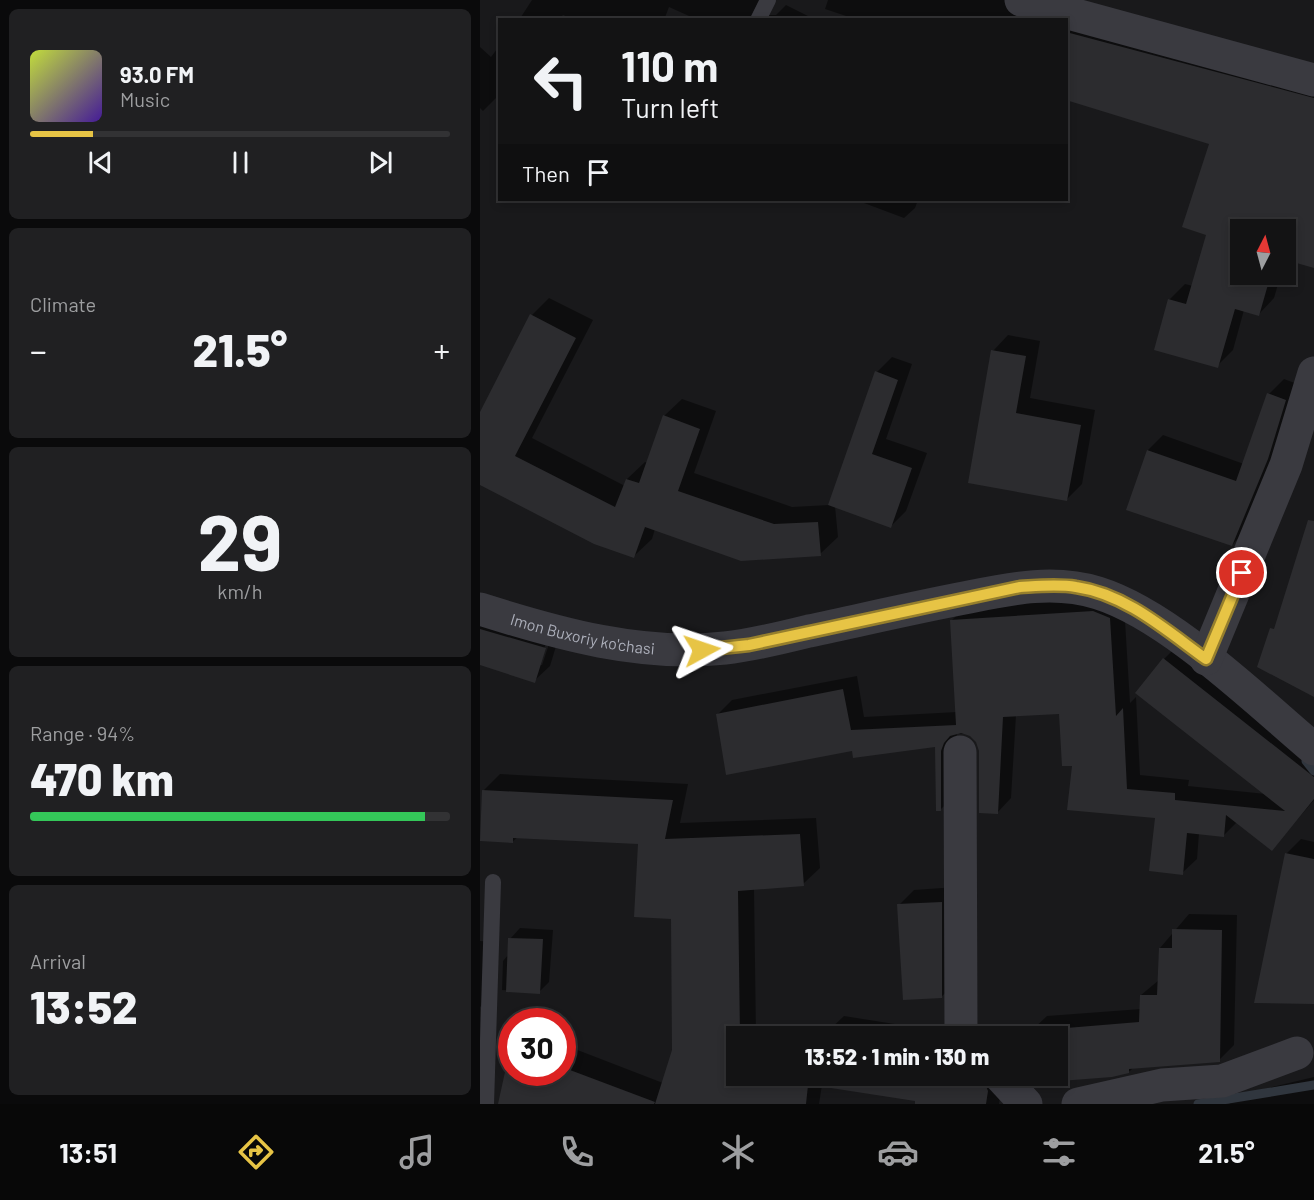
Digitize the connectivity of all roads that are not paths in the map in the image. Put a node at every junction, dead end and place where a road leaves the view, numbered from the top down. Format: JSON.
{"nodes":[{"id":1,"x":768,"y":0,"type":"edge"},
{"id":2,"x":1021,"y":0,"type":"edge"},
{"id":3,"x":759,"y":18,"type":"edge"},
{"id":4,"x":1314,"y":80,"type":"edge"},
{"id":5,"x":1314,"y":373,"type":"edge"},
{"id":6,"x":480,"y":609,"type":"edge"},
{"id":7,"x":1206,"y":659,"type":"junction"},
{"id":8,"x":1314,"y":749,"type":"edge"},
{"id":9,"x":960,"y":752,"type":"dead end"},
{"id":10,"x":493,"y":882,"type":"dead end"},
{"id":11,"x":961,"y":1026,"type":"edge"},
{"id":12,"x":1297,"y":1053,"type":"dead end"},
{"id":13,"x":1009,"y":1086,"type":"edge"},
{"id":14,"x":486,"y":1104,"type":"edge"},
{"id":15,"x":1026,"y":1104,"type":"edge"},
{"id":16,"x":1078,"y":1104,"type":"edge"}],
"edges":[{"from":1,"to":3,"type":"lane"},
{"from":2,"to":4,"type":"street"},
{"from":5,"to":7,"type":"street"},
{"from":6,"to":7,"type":"street","name":"Imon Buxoriy ko'chasi"},
{"from":7,"to":8,"type":"street","name":"Imon Buxoriy ko'chasi"},
{"from":9,"to":11,"type":"street"},
{"from":10,"to":14,"type":"lane"},
{"from":12,"to":16,"type":"street"},
{"from":13,"to":15,"type":"street"}]}
